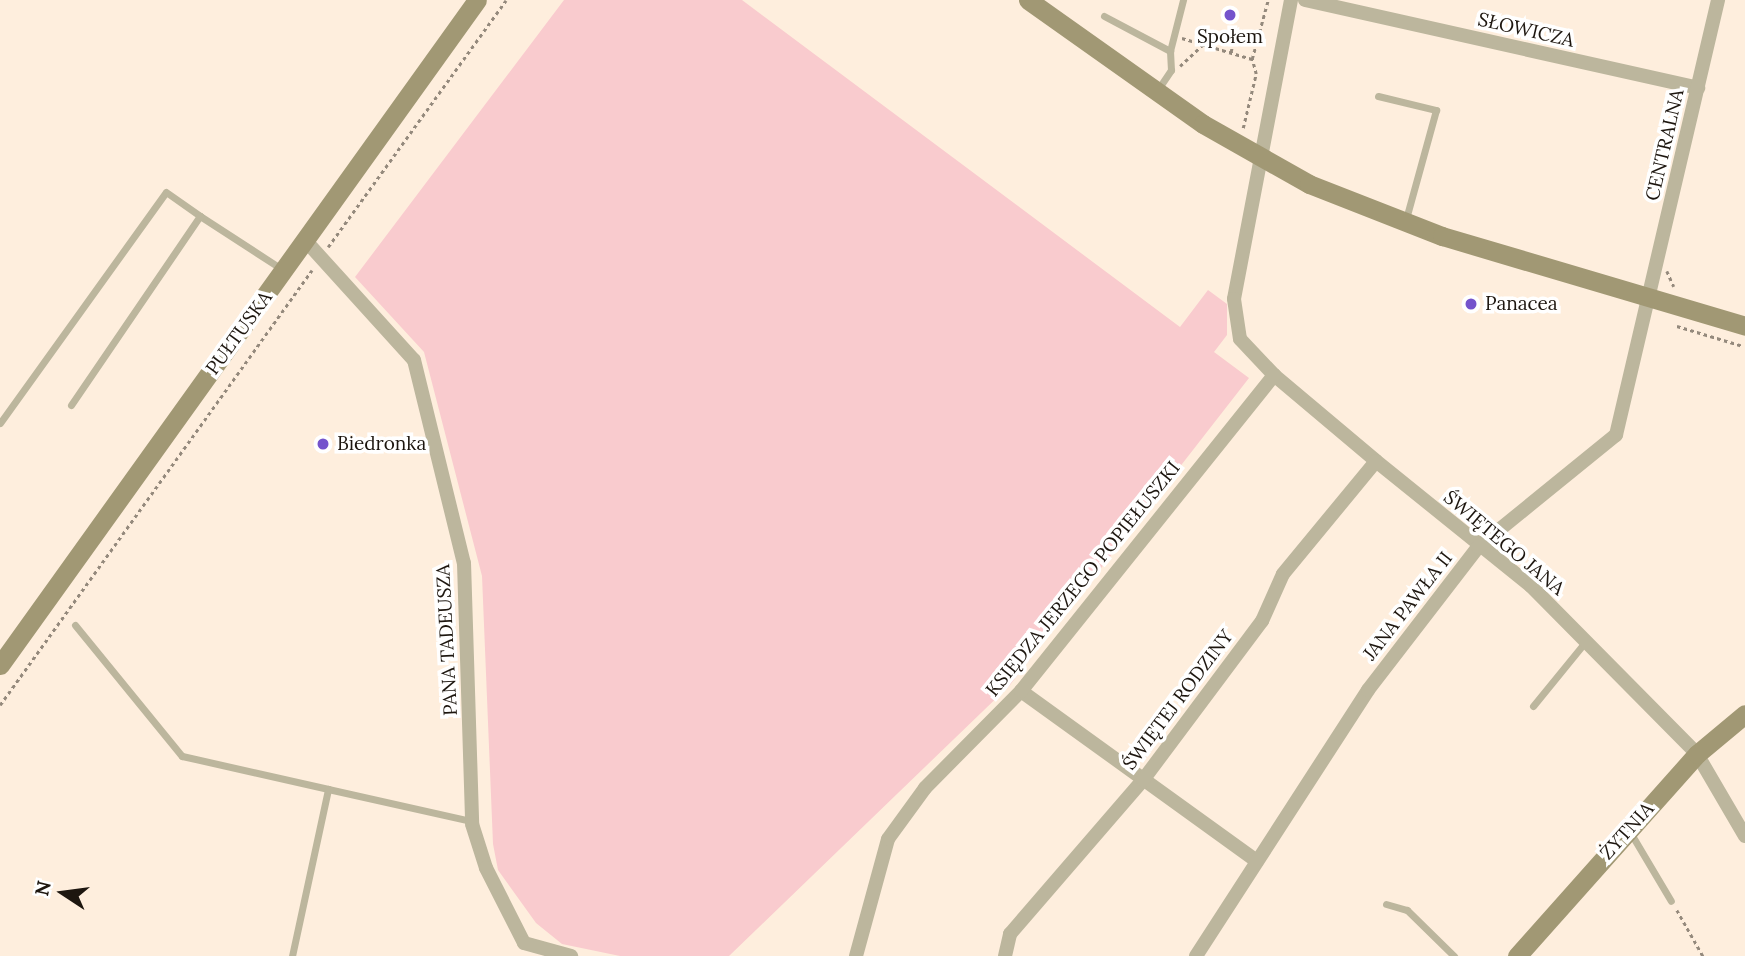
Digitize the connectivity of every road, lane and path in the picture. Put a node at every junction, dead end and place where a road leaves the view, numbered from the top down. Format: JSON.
{"nodes":[{"id":1,"x":477,"y":0,"type":"edge"},
{"id":2,"x":506,"y":0,"type":"edge"},
{"id":3,"x":1028,"y":0,"type":"edge"},
{"id":4,"x":1183,"y":0,"type":"edge"},
{"id":5,"x":1268,"y":0,"type":"edge"},
{"id":6,"x":1291,"y":0,"type":"edge"},
{"id":7,"x":1305,"y":0,"type":"edge"},
{"id":8,"x":1718,"y":0,"type":"edge"},
{"id":9,"x":1104,"y":16,"type":"dead end"},
{"id":10,"x":1234,"y":35,"type":"dead end"},
{"id":11,"x":1174,"y":36,"type":"junction"},
{"id":12,"x":1204,"y":44,"type":"junction"},
{"id":13,"x":1170,"y":51,"type":"junction"},
{"id":14,"x":1231,"y":52,"type":"junction"},
{"id":15,"x":1252,"y":59,"type":"junction"},
{"id":16,"x":1171,"y":70,"type":"junction"},
{"id":17,"x":1698,"y":88,"type":"junction"},
{"id":18,"x":1156,"y":92,"type":"junction"},
{"id":19,"x":1378,"y":96,"type":"dead end"},
{"id":20,"x":1240,"y":134,"type":"dead end"},
{"id":21,"x":1259,"y":158,"type":"junction"},
{"id":22,"x":200,"y":216,"type":"junction"},
{"id":23,"x":1404,"y":223,"type":"junction"},
{"id":24,"x":305,"y":240,"type":"junction"},
{"id":25,"x":323,"y":255,"type":"junction"},
{"id":26,"x":284,"y":270,"type":"junction"},
{"id":27,"x":1650,"y":298,"type":"junction"},
{"id":28,"x":1676,"y":326,"type":"dead end"},
{"id":29,"x":1744,"y":336,"type":"edge"},
{"id":30,"x":1274,"y":374,"type":"junction"},
{"id":31,"x":71,"y":405,"type":"dead end"},
{"id":32,"x":0,"y":423,"type":"edge"},
{"id":33,"x":1376,"y":461,"type":"junction"},
{"id":34,"x":1478,"y":547,"type":"junction"},
{"id":35,"x":75,"y":625,"type":"dead end"},
{"id":36,"x":1586,"y":642,"type":"junction"},
{"id":37,"x":3,"y":655,"type":"edge"},
{"id":38,"x":1021,"y":691,"type":"junction"},
{"id":39,"x":0,"y":705,"type":"edge"},
{"id":40,"x":1534,"y":706,"type":"dead end"},
{"id":41,"x":1745,"y":714,"type":"edge"},
{"id":42,"x":1696,"y":754,"type":"junction"},
{"id":43,"x":1143,"y":780,"type":"junction"},
{"id":44,"x":328,"y":789,"type":"junction"},
{"id":45,"x":472,"y":821,"type":"junction"},
{"id":46,"x":1629,"y":829,"type":"junction"},
{"id":47,"x":1745,"y":836,"type":"edge"},
{"id":48,"x":1257,"y":861,"type":"junction"},
{"id":49,"x":1671,"y":901,"type":"joint"},
{"id":50,"x":1386,"y":904,"type":"dead end"},
{"id":51,"x":527,"y":949,"type":"edge"},
{"id":52,"x":292,"y":956,"type":"edge"},
{"id":53,"x":571,"y":956,"type":"edge"},
{"id":54,"x":856,"y":956,"type":"edge"},
{"id":55,"x":1005,"y":956,"type":"edge"},
{"id":56,"x":1196,"y":956,"type":"edge"},
{"id":57,"x":1454,"y":956,"type":"edge"},
{"id":58,"x":1517,"y":956,"type":"edge"},
{"id":59,"x":1703,"y":956,"type":"edge"}],
"edges":[{"from":1,"to":24,"type":"street","name":"PUŁTUSKA"},
{"from":2,"to":25,"type":"path"},
{"from":3,"to":18,"type":"street"},
{"from":4,"to":11,"type":"lane"},
{"from":5,"to":15,"type":"path"},
{"from":6,"to":21,"type":"street","name":"ŚWIĘTEGO JANA"},
{"from":7,"to":17,"type":"street","name":"SŁOWICZA"},
{"from":8,"to":17,"type":"street","name":"CENTRALNA"},
{"from":9,"to":13,"type":"lane"},
{"from":10,"to":14,"type":"path"},
{"from":11,"to":12,"type":"path"},
{"from":11,"to":13,"type":"lane"},
{"from":12,"to":14,"type":"path"},
{"from":12,"to":16,"type":"path"},
{"from":13,"to":16,"type":"lane"},
{"from":14,"to":15,"type":"path"},
{"from":15,"to":20,"type":"path"},
{"from":16,"to":18,"type":"lane"},
{"from":17,"to":27,"type":"street","name":"CENTRALNA"},
{"from":18,"to":21,"type":"street"},
{"from":19,"to":23,"type":"lane"},
{"from":21,"to":23,"type":"street"},
{"from":21,"to":30,"type":"street","name":"ŚWIĘTEGO JANA"},
{"from":22,"to":26,"type":"lane"},
{"from":22,"to":31,"type":"lane"},
{"from":22,"to":32,"type":"lane"},
{"from":23,"to":27,"type":"street"},
{"from":24,"to":25,"type":"street","name":"PANA TADEUSZA"},
{"from":24,"to":26,"type":"street","name":"PUŁTUSKA"},
{"from":25,"to":39,"type":"path"},
{"from":25,"to":45,"type":"street","name":"PANA TADEUSZA"},
{"from":26,"to":37,"type":"street","name":"PUŁTUSKA"},
{"from":27,"to":29,"type":"street"},
{"from":27,"to":34,"type":"street","name":"JANA PAWŁA II"},
{"from":28,"to":29,"type":"path"},
{"from":30,"to":33,"type":"street","name":"ŚWIĘTEGO JANA"},
{"from":30,"to":38,"type":"street","name":"KSIĘDZA JERZEGO POPIEŁUSZKI"},
{"from":33,"to":34,"type":"street","name":"ŚWIĘTEGO JANA"},
{"from":33,"to":43,"type":"street","name":"ŚWIĘTEJ RODZINY"},
{"from":34,"to":36,"type":"street","name":"ŚWIĘTEGO JANA"},
{"from":34,"to":48,"type":"street","name":"JANA PAWŁA II"},
{"from":35,"to":44,"type":"lane"},
{"from":36,"to":40,"type":"lane"},
{"from":36,"to":42,"type":"street","name":"ŚWIĘTEGO JANA"},
{"from":38,"to":43,"type":"street"},
{"from":38,"to":54,"type":"street","name":"KSIĘDZA JERZEGO POPIEŁUSZKI"},
{"from":41,"to":42,"type":"street","name":"ŻYTNIA"},
{"from":42,"to":46,"type":"street","name":"ŻYTNIA"},
{"from":42,"to":47,"type":"street","name":"ŚWIĘTEGO JANA"},
{"from":43,"to":48,"type":"street"},
{"from":43,"to":55,"type":"street","name":"ŚWIĘTEJ RODZINY"},
{"from":44,"to":45,"type":"lane"},
{"from":44,"to":52,"type":"lane"},
{"from":45,"to":51,"type":"street","name":"PANA TADEUSZA"},
{"from":46,"to":49,"type":"lane"},
{"from":46,"to":58,"type":"street","name":"ŻYTNIA"},
{"from":48,"to":56,"type":"street","name":"JANA PAWŁA II"},
{"from":49,"to":59,"type":"path"},
{"from":50,"to":57,"type":"lane"},
{"from":51,"to":53,"type":"street","name":"PANA TADEUSZA"}]}
